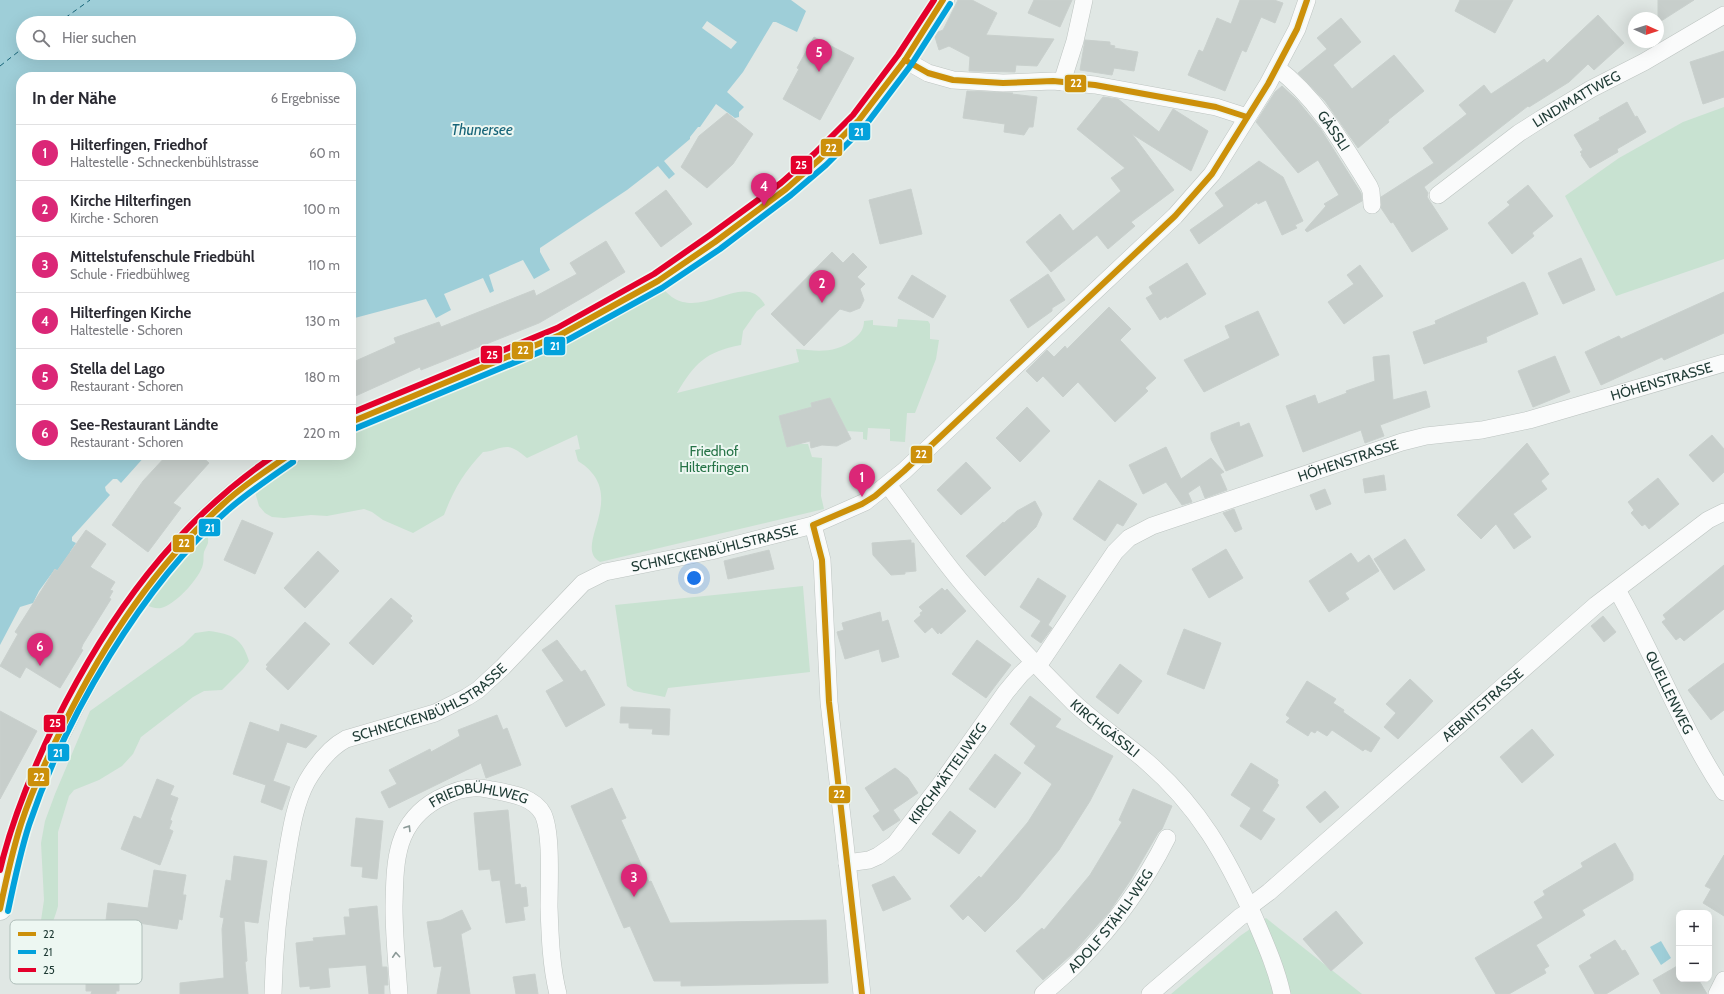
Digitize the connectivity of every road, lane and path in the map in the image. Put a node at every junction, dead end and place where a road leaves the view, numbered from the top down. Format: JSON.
{"nodes":[{"id":1,"x":943,"y":0,"type":"edge"},
{"id":2,"x":1084,"y":0,"type":"edge"},
{"id":3,"x":1307,"y":0,"type":"edge"},
{"id":4,"x":1724,"y":14,"type":"edge"},
{"id":5,"x":904,"y":60,"type":"junction"},
{"id":6,"x":1277,"y":68,"type":"junction"},
{"id":7,"x":1062,"y":82,"type":"junction"},
{"id":8,"x":1247,"y":117,"type":"junction"},
{"id":9,"x":1438,"y":195,"type":"dead end"},
{"id":10,"x":1372,"y":205,"type":"dead end"},
{"id":11,"x":1724,"y":363,"type":"edge"},
{"id":12,"x":356,"y":420,"type":"edge"},
{"id":13,"x":282,"y":460,"type":"edge"},
{"id":14,"x":888,"y":485,"type":"junction"},
{"id":15,"x":1724,"y":512,"type":"edge"},
{"id":16,"x":813,"y":525,"type":"junction"},
{"id":17,"x":1617,"y":590,"type":"junction"},
{"id":18,"x":1036,"y":664,"type":"junction"},
{"id":19,"x":1724,"y":792,"type":"edge"},
{"id":20,"x":1167,"y":838,"type":"dead end"},
{"id":21,"x":847,"y":863,"type":"junction"},
{"id":22,"x":0,"y":909,"type":"edge"},
{"id":23,"x":1250,"y":909,"type":"junction"},
{"id":24,"x":1724,"y":980,"type":"edge"},
{"id":25,"x":272,"y":994,"type":"edge"},
{"id":26,"x":399,"y":994,"type":"edge"},
{"id":27,"x":558,"y":994,"type":"edge"},
{"id":28,"x":862,"y":994,"type":"edge"},
{"id":29,"x":1043,"y":994,"type":"edge"},
{"id":30,"x":1150,"y":994,"type":"edge"},
{"id":31,"x":1282,"y":994,"type":"edge"},
{"id":32,"x":1717,"y":994,"type":"edge"}],
"edges":[{"from":1,"to":5,"type":"main road"},
{"from":2,"to":7,"type":"street"},
{"from":3,"to":6,"type":"street","name":"SCHNECKENBÜHLSTRASSE"},
{"from":4,"to":9,"type":"street","name":"LINDIMATTWEG"},
{"from":5,"to":7,"type":"street"},
{"from":5,"to":12,"type":"main road"},
{"from":6,"to":8,"type":"street","name":"SCHNECKENBÜHLSTRASSE"},
{"from":6,"to":10,"type":"street","name":"GÄSSLI"},
{"from":7,"to":8,"type":"street"},
{"from":8,"to":14,"type":"street","name":"SCHNECKENBÜHLSTRASSE"},
{"from":11,"to":18,"type":"street","name":"HÖHENSTRASSE"},
{"from":13,"to":22,"type":"main road"},
{"from":14,"to":16,"type":"street","name":"SCHNECKENBÜHLSTRASSE"},
{"from":14,"to":18,"type":"street","name":"KIRCHGÄSSLI"},
{"from":15,"to":17,"type":"street","name":"AEBNITSTRASSE"},
{"from":16,"to":21,"type":"street"},
{"from":16,"to":25,"type":"street","name":"SCHNECKENBÜHLSTRASSE"},
{"from":17,"to":19,"type":"street","name":"QUELLENWEG"},
{"from":17,"to":23,"type":"street","name":"AEBNITSTRASSE"},
{"from":18,"to":21,"type":"street","name":"KIRCHMÄTTELIWEG"},
{"from":18,"to":23,"type":"street","name":"KIRCHGÄSSLI"},
{"from":20,"to":29,"type":"street","name":"ADOLF STÄHLI-WEG"},
{"from":21,"to":28,"type":"street"},
{"from":23,"to":30,"type":"street","name":"AEBNITSTRASSE"},
{"from":23,"to":31,"type":"street","name":"KIRCHGÄSSLI"},
{"from":24,"to":32,"type":"street"},
{"from":26,"to":27,"type":"street","name":"FRIEDBÜHLWEG","one_way":true}]}
